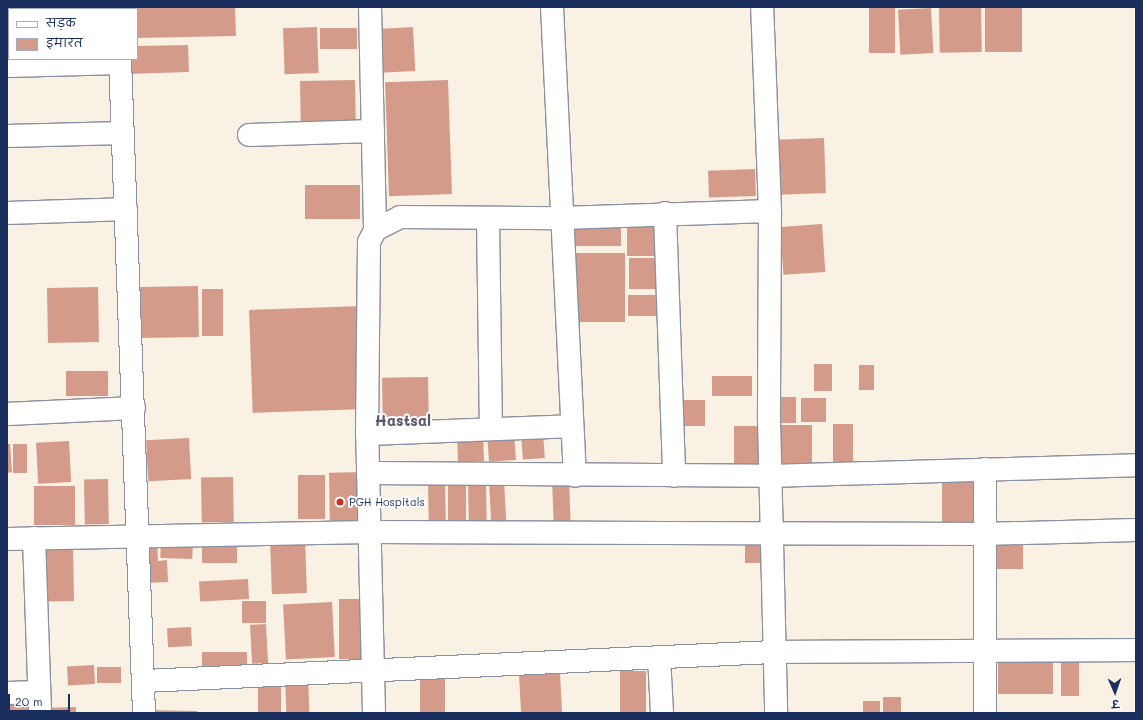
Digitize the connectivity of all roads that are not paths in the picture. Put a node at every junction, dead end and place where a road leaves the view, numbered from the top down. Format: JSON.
{"nodes":[{"id":1,"x":370,"y":7,"type":"edge"},
{"id":2,"x":552,"y":7,"type":"edge"},
{"id":3,"x":762,"y":7,"type":"edge"},
{"id":4,"x":120,"y":61,"type":"edge"},
{"id":5,"x":7,"y":66,"type":"edge"},
{"id":6,"x":373,"y":131,"type":"junction"},
{"id":7,"x":123,"y":134,"type":"junction"},
{"id":8,"x":249,"y":135,"type":"dead end"},
{"id":9,"x":7,"y":136,"type":"edge"},
{"id":10,"x":126,"y":209,"type":"junction"},
{"id":11,"x":770,"y":211,"type":"junction"},
{"id":12,"x":7,"y":213,"type":"edge"},
{"id":13,"x":665,"y":213,"type":"junction"},
{"id":14,"x":488,"y":218,"type":"junction"},
{"id":15,"x":562,"y":218,"type":"junction"},
{"id":16,"x":375,"y":230,"type":"junction"},
{"id":17,"x":134,"y":408,"type":"junction"},
{"id":18,"x":7,"y":414,"type":"edge"},
{"id":19,"x":572,"y":426,"type":"junction"},
{"id":20,"x":491,"y":429,"type":"junction"},
{"id":21,"x":367,"y":434,"type":"junction"},
{"id":22,"x":1136,"y":465,"type":"edge"},
{"id":23,"x":985,"y":469,"type":"junction"},
{"id":24,"x":368,"y":473,"type":"junction"},
{"id":25,"x":575,"y":475,"type":"junction"},
{"id":26,"x":674,"y":476,"type":"junction"},
{"id":27,"x":770,"y":476,"type":"junction"},
{"id":28,"x":1136,"y":530,"type":"edge"},
{"id":29,"x":772,"y":531,"type":"junction"},
{"id":30,"x":370,"y":532,"type":"junction"},
{"id":31,"x":983,"y":534,"type":"junction"},
{"id":32,"x":140,"y":535,"type":"junction"},
{"id":33,"x":34,"y":538,"type":"junction"},
{"id":34,"x":7,"y":539,"type":"edge"},
{"id":35,"x":983,"y":650,"type":"junction"},
{"id":36,"x":1136,"y":650,"type":"edge"},
{"id":37,"x":773,"y":652,"type":"junction"},
{"id":38,"x":658,"y":657,"type":"junction"},
{"id":39,"x":373,"y":668,"type":"junction"},
{"id":40,"x":144,"y":681,"type":"junction"},
{"id":41,"x":7,"y":693,"type":"edge"},
{"id":42,"x":39,"y":703,"type":"edge"},
{"id":43,"x":144,"y":713,"type":"edge"},
{"id":44,"x":374,"y":713,"type":"edge"},
{"id":45,"x":662,"y":713,"type":"edge"},
{"id":46,"x":776,"y":713,"type":"edge"},
{"id":47,"x":985,"y":713,"type":"edge"}],
"edges":[{"from":1,"to":6,"type":"street"},
{"from":2,"to":15,"type":"street"},
{"from":3,"to":11,"type":"street"},
{"from":4,"to":5,"type":"street"},
{"from":4,"to":7,"type":"street"},
{"from":6,"to":8,"type":"street"},
{"from":6,"to":16,"type":"street"},
{"from":7,"to":9,"type":"street"},
{"from":7,"to":10,"type":"street"},
{"from":10,"to":12,"type":"street"},
{"from":10,"to":17,"type":"street"},
{"from":11,"to":13,"type":"street"},
{"from":11,"to":27,"type":"street"},
{"from":13,"to":15,"type":"street"},
{"from":13,"to":26,"type":"street"},
{"from":14,"to":15,"type":"street"},
{"from":14,"to":16,"type":"street"},
{"from":14,"to":20,"type":"street"},
{"from":15,"to":19,"type":"street"},
{"from":16,"to":21,"type":"street"},
{"from":17,"to":18,"type":"street"},
{"from":17,"to":32,"type":"street"},
{"from":19,"to":20,"type":"street"},
{"from":19,"to":25,"type":"street"},
{"from":20,"to":21,"type":"street"},
{"from":21,"to":24,"type":"street"},
{"from":22,"to":23,"type":"street"},
{"from":23,"to":27,"type":"street"},
{"from":23,"to":31,"type":"street"},
{"from":24,"to":25,"type":"street"},
{"from":24,"to":30,"type":"street"},
{"from":25,"to":26,"type":"street"},
{"from":26,"to":27,"type":"street"},
{"from":27,"to":29,"type":"street"},
{"from":28,"to":31,"type":"street"},
{"from":29,"to":30,"type":"street"},
{"from":29,"to":31,"type":"street"},
{"from":29,"to":37,"type":"street"},
{"from":30,"to":32,"type":"street"},
{"from":30,"to":39,"type":"street"},
{"from":31,"to":35,"type":"street"},
{"from":32,"to":33,"type":"street"},
{"from":32,"to":40,"type":"street"},
{"from":33,"to":34,"type":"street"},
{"from":33,"to":42,"type":"street"},
{"from":35,"to":36,"type":"street"},
{"from":35,"to":37,"type":"street"},
{"from":35,"to":47,"type":"street"},
{"from":37,"to":38,"type":"street"},
{"from":37,"to":46,"type":"street"},
{"from":38,"to":39,"type":"street"},
{"from":38,"to":45,"type":"street"},
{"from":39,"to":40,"type":"street"},
{"from":39,"to":44,"type":"street"},
{"from":40,"to":43,"type":"street"},
{"from":41,"to":42,"type":"street"}]}
